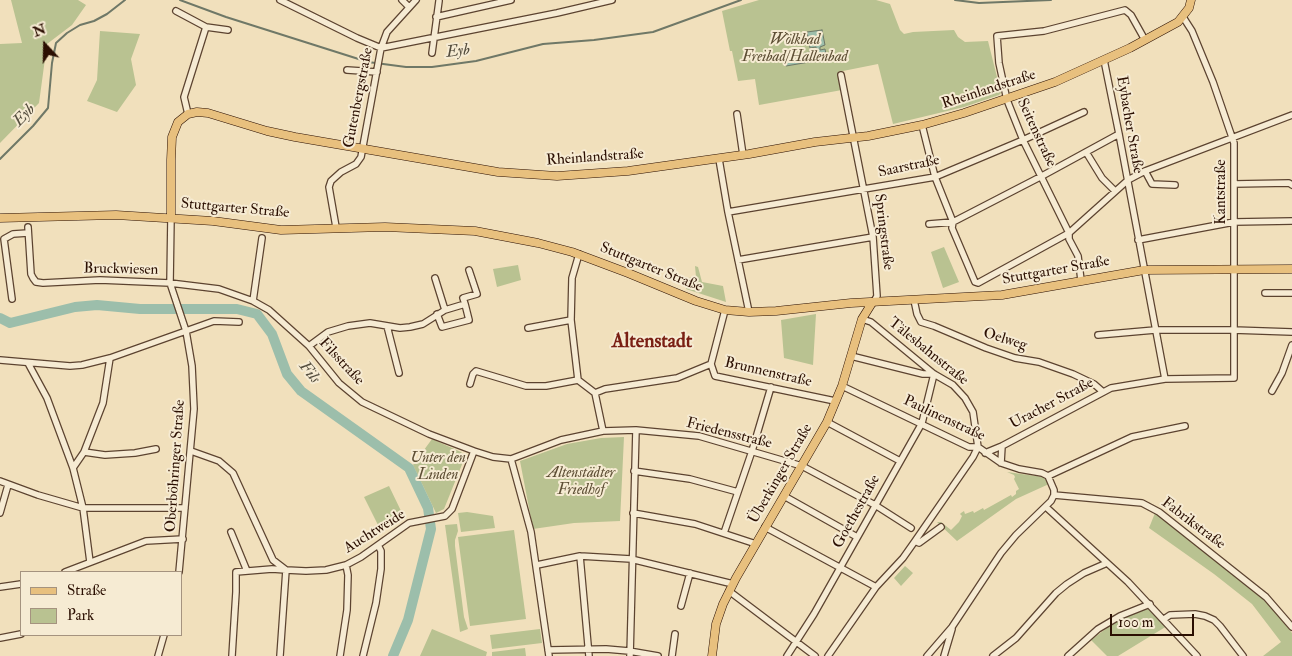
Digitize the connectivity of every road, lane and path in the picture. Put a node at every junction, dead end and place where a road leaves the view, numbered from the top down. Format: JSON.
{"nodes":[{"id":1,"x":280,"y":0,"type":"edge"},
{"id":2,"x":402,"y":0,"type":"edge"},
{"id":3,"x":416,"y":0,"type":"edge"},
{"id":4,"x":511,"y":0,"type":"edge"},
{"id":5,"x":612,"y":0,"type":"edge"},
{"id":6,"x":1191,"y":0,"type":"edge"},
{"id":7,"x":439,"y":1,"type":"dead end"},
{"id":8,"x":290,"y":2,"type":"edge"},
{"id":9,"x":409,"y":7,"type":"junction"},
{"id":10,"x":176,"y":11,"type":"dead end"},
{"id":11,"x":436,"y":17,"type":"junction"},
{"id":12,"x":1183,"y":17,"type":"junction"},
{"id":13,"x":206,"y":27,"type":"junction"},
{"id":14,"x":228,"y":30,"type":"dead end"},
{"id":15,"x":433,"y":37,"type":"junction"},
{"id":16,"x":1145,"y":40,"type":"junction"},
{"id":17,"x":381,"y":50,"type":"junction"},
{"id":18,"x":432,"y":53,"type":"dead end"},
{"id":19,"x":1104,"y":60,"type":"junction"},
{"id":20,"x":347,"y":70,"type":"dead end"},
{"id":21,"x":377,"y":70,"type":"junction"},
{"id":22,"x":841,"y":75,"type":"dead end"},
{"id":23,"x":1006,"y":100,"type":"junction"},
{"id":24,"x":1084,"y":112,"type":"dead end"},
{"id":25,"x":188,"y":114,"type":"junction"},
{"id":26,"x":736,"y":114,"type":"dead end"},
{"id":27,"x":1291,"y":116,"type":"edge"},
{"id":28,"x":922,"y":125,"type":"junction"},
{"id":29,"x":1119,"y":134,"type":"junction"},
{"id":30,"x":854,"y":138,"type":"junction"},
{"id":31,"x":1233,"y":138,"type":"junction"},
{"id":32,"x":1023,"y":140,"type":"junction"},
{"id":33,"x":362,"y":149,"type":"junction"},
{"id":34,"x":1086,"y":152,"type":"junction"},
{"id":35,"x":743,"y":155,"type":"junction"},
{"id":36,"x":719,"y":159,"type":"junction"},
{"id":37,"x":1145,"y":171,"type":"junction"},
{"id":38,"x":1042,"y":176,"type":"junction"},
{"id":39,"x":935,"y":177,"type":"junction"},
{"id":40,"x":1128,"y":180,"type":"junction"},
{"id":41,"x":1234,"y":184,"type":"junction"},
{"id":42,"x":1175,"y":185,"type":"dead end"},
{"id":43,"x":1292,"y":185,"type":"edge"},
{"id":44,"x":864,"y":188,"type":"junction"},
{"id":45,"x":1115,"y":191,"type":"junction"},
{"id":46,"x":728,"y":212,"type":"junction"},
{"id":47,"x":171,"y":217,"type":"junction"},
{"id":48,"x":0,"y":218,"type":"edge"},
{"id":49,"x":1292,"y":221,"type":"edge"},
{"id":50,"x":953,"y":222,"type":"junction"},
{"id":51,"x":1234,"y":222,"type":"junction"},
{"id":52,"x":929,"y":224,"type":"dead end"},
{"id":53,"x":336,"y":227,"type":"junction"},
{"id":54,"x":1069,"y":233,"type":"junction"},
{"id":55,"x":872,"y":237,"type":"junction"},
{"id":56,"x":262,"y":238,"type":"dead end"},
{"id":57,"x":1138,"y":240,"type":"junction"},
{"id":58,"x":579,"y":254,"type":"junction"},
{"id":59,"x":738,"y":260,"type":"junction"},
{"id":60,"x":1292,"y":269,"type":"edge"},
{"id":61,"x":469,"y":270,"type":"dead end"},
{"id":62,"x":1144,"y":270,"type":"junction"},
{"id":63,"x":1235,"y":270,"type":"junction"},
{"id":64,"x":435,"y":278,"type":"dead end"},
{"id":65,"x":1081,"y":280,"type":"junction"},
{"id":66,"x":170,"y":283,"type":"junction"},
{"id":67,"x":1265,"y":293,"type":"dead end"},
{"id":68,"x":1292,"y":293,"type":"edge"},
{"id":69,"x":12,"y":299,"type":"dead end"},
{"id":70,"x":914,"y":300,"type":"junction"},
{"id":71,"x":253,"y":301,"type":"junction"},
{"id":72,"x":872,"y":303,"type":"junction"},
{"id":73,"x":465,"y":304,"type":"junction"},
{"id":74,"x":445,"y":310,"type":"junction"},
{"id":75,"x":725,"y":310,"type":"junction"},
{"id":76,"x":749,"y":312,"type":"junction"},
{"id":77,"x":437,"y":314,"type":"junction"},
{"id":78,"x":862,"y":319,"type":"junction"},
{"id":79,"x":571,"y":320,"type":"junction"},
{"id":80,"x":239,"y":322,"type":"dead end"},
{"id":81,"x":387,"y":326,"type":"junction"},
{"id":82,"x":528,"y":328,"type":"dead end"},
{"id":83,"x":1155,"y":330,"type":"junction"},
{"id":84,"x":1233,"y":330,"type":"junction"},
{"id":85,"x":186,"y":331,"type":"junction"},
{"id":86,"x":1292,"y":332,"type":"edge"},
{"id":87,"x":1098,"y":335,"type":"dead end"},
{"id":88,"x":1292,"y":345,"type":"edge"},
{"id":89,"x":309,"y":346,"type":"junction"},
{"id":90,"x":851,"y":356,"type":"junction"},
{"id":91,"x":110,"y":358,"type":"junction"},
{"id":92,"x":0,"y":360,"type":"edge"},
{"id":93,"x":28,"y":363,"type":"junction"},
{"id":94,"x":711,"y":364,"type":"junction"},
{"id":95,"x":399,"y":373,"type":"dead end"},
{"id":96,"x":934,"y":374,"type":"junction"},
{"id":97,"x":1234,"y":378,"type":"joint"},
{"id":98,"x":1165,"y":379,"type":"junction"},
{"id":99,"x":578,"y":380,"type":"junction"},
{"id":100,"x":470,"y":384,"type":"dead end"},
{"id":101,"x":842,"y":386,"type":"junction"},
{"id":102,"x":771,"y":387,"type":"junction"},
{"id":103,"x":1102,"y":391,"type":"junction"},
{"id":104,"x":1272,"y":392,"type":"dead end"},
{"id":105,"x":595,"y":393,"type":"junction"},
{"id":106,"x":836,"y":402,"type":"junction"},
{"id":107,"x":826,"y":422,"type":"junction"},
{"id":108,"x":922,"y":423,"type":"junction"},
{"id":109,"x":1185,"y":426,"type":"dead end"},
{"id":110,"x":636,"y":430,"type":"junction"},
{"id":111,"x":603,"y":431,"type":"junction"},
{"id":112,"x":978,"y":446,"type":"junction"},
{"id":113,"x":1002,"y":446,"type":"junction"},
{"id":114,"x":156,"y":449,"type":"dead end"},
{"id":115,"x":474,"y":450,"type":"junction"},
{"id":116,"x":191,"y":451,"type":"junction"},
{"id":117,"x":752,"y":451,"type":"junction"},
{"id":118,"x":84,"y":452,"type":"junction"},
{"id":119,"x":988,"y":455,"type":"junction"},
{"id":120,"x":511,"y":459,"type":"junction"},
{"id":121,"x":900,"y":461,"type":"junction"},
{"id":122,"x":1001,"y":463,"type":"junction"},
{"id":123,"x":802,"y":466,"type":"junction"},
{"id":124,"x":73,"y":468,"type":"junction"},
{"id":125,"x":634,"y":471,"type":"junction"},
{"id":126,"x":1048,"y":476,"type":"junction"},
{"id":127,"x":0,"y":481,"type":"edge"},
{"id":128,"x":8,"y":485,"type":"junction"},
{"id":129,"x":738,"y":492,"type":"junction"},
{"id":130,"x":1054,"y":495,"type":"junction"},
{"id":131,"x":784,"y":496,"type":"junction"},
{"id":132,"x":875,"y":505,"type":"junction"},
{"id":133,"x":1046,"y":507,"type":"junction"},
{"id":134,"x":83,"y":508,"type":"junction"},
{"id":135,"x":185,"y":508,"type":"junction"},
{"id":136,"x":0,"y":513,"type":"edge"},
{"id":137,"x":633,"y":514,"type":"junction"},
{"id":138,"x":765,"y":527,"type":"junction"},
{"id":139,"x":942,"y":527,"type":"dead end"},
{"id":140,"x":911,"y":528,"type":"dead end"},
{"id":141,"x":232,"y":532,"type":"dead end"},
{"id":142,"x":724,"y":533,"type":"junction"},
{"id":143,"x":857,"y":537,"type":"junction"},
{"id":144,"x":183,"y":539,"type":"junction"},
{"id":145,"x":915,"y":541,"type":"junction"},
{"id":146,"x":756,"y":544,"type":"junction"},
{"id":147,"x":378,"y":545,"type":"junction"},
{"id":148,"x":580,"y":556,"type":"junction"},
{"id":149,"x":631,"y":558,"type":"junction"},
{"id":150,"x":90,"y":562,"type":"junction"},
{"id":151,"x":1106,"y":563,"type":"junction"},
{"id":152,"x":346,"y":565,"type":"junction"},
{"id":153,"x":537,"y":565,"type":"junction"},
{"id":154,"x":840,"y":568,"type":"junction"},
{"id":155,"x":286,"y":570,"type":"junction"},
{"id":156,"x":68,"y":571,"type":"edge"},
{"id":157,"x":179,"y":571,"type":"edge"},
{"id":158,"x":247,"y":571,"type":"junction"},
{"id":159,"x":690,"y":573,"type":"junction"},
{"id":160,"x":20,"y":584,"type":"edge"},
{"id":161,"x":0,"y":587,"type":"edge"},
{"id":162,"x":876,"y":587,"type":"junction"},
{"id":163,"x":731,"y":588,"type":"junction"},
{"id":164,"x":1150,"y":604,"type":"junction"},
{"id":165,"x":681,"y":606,"type":"dead end"},
{"id":166,"x":1164,"y":619,"type":"junction"},
{"id":167,"x":1292,"y":627,"type":"edge"},
{"id":168,"x":952,"y":628,"type":"junction"},
{"id":169,"x":20,"y":634,"type":"edge"},
{"id":170,"x":675,"y":634,"type":"dead end"},
{"id":171,"x":164,"y":636,"type":"edge"},
{"id":172,"x":0,"y":638,"type":"edge"},
{"id":173,"x":797,"y":643,"type":"junction"},
{"id":174,"x":549,"y":653,"type":"edge"},
{"id":175,"x":589,"y":653,"type":"edge"},
{"id":176,"x":630,"y":653,"type":"edge"},
{"id":177,"x":158,"y":656,"type":"edge"},
{"id":178,"x":232,"y":656,"type":"edge"},
{"id":179,"x":280,"y":656,"type":"edge"},
{"id":180,"x":340,"y":656,"type":"edge"},
{"id":181,"x":363,"y":656,"type":"edge"},
{"id":182,"x":658,"y":656,"type":"edge"},
{"id":183,"x":672,"y":656,"type":"edge"},
{"id":184,"x":712,"y":656,"type":"edge"},
{"id":185,"x":787,"y":656,"type":"edge"},
{"id":186,"x":815,"y":656,"type":"edge"},
{"id":187,"x":828,"y":656,"type":"edge"},
{"id":188,"x":927,"y":656,"type":"edge"},
{"id":189,"x":944,"y":656,"type":"edge"},
{"id":190,"x":993,"y":656,"type":"edge"},
{"id":191,"x":1068,"y":656,"type":"edge"},
{"id":192,"x":1197,"y":656,"type":"edge"},
{"id":193,"x":1243,"y":656,"type":"edge"}],
"edges":[{"from":1,"to":8,"type":"street"},
{"from":2,"to":9,"type":"street"},
{"from":3,"to":9,"type":"street","name":"Gutenbergstraße"},
{"from":4,"to":11,"type":"street"},
{"from":5,"to":15,"type":"street"},
{"from":6,"to":12,"type":"main road"},
{"from":7,"to":11,"type":"street"},
{"from":8,"to":17,"type":"street"},
{"from":9,"to":17,"type":"street","name":"Gutenbergstraße"},
{"from":10,"to":13,"type":"street"},
{"from":11,"to":15,"type":"street"},
{"from":12,"to":16,"type":"main road","name":"Eybacher Straße"},
{"from":12,"to":31,"type":"street","name":"Kantstraße"},
{"from":13,"to":14,"type":"street"},
{"from":13,"to":25,"type":"street"},
{"from":15,"to":17,"type":"street"},
{"from":15,"to":18,"type":"street"},
{"from":16,"to":19,"type":"main road","name":"Eybacher Straße"},
{"from":16,"to":23,"type":"street","name":"Seitenstraße"},
{"from":17,"to":21,"type":"street","name":"Gutenbergstraße"},
{"from":19,"to":23,"type":"main road","name":"Rheinlandstraße"},
{"from":19,"to":29,"type":"street","name":"Eybacher Straße"},
{"from":20,"to":21,"type":"street"},
{"from":21,"to":33,"type":"street","name":"Gutenbergstraße"},
{"from":22,"to":30,"type":"street","name":"Springstraße"},
{"from":23,"to":28,"type":"main road","name":"Rheinlandstraße"},
{"from":23,"to":32,"type":"street","name":"Seitenstraße"},
{"from":24,"to":32,"type":"street","name":"Saarstraße"},
{"from":25,"to":33,"type":"main road","name":"Rheinlandstraße"},
{"from":25,"to":47,"type":"main road"},
{"from":26,"to":35,"type":"street"},
{"from":27,"to":31,"type":"street"},
{"from":28,"to":30,"type":"main road","name":"Rheinlandstraße"},
{"from":28,"to":39,"type":"street"},
{"from":29,"to":34,"type":"street"},
{"from":29,"to":40,"type":"street","name":"Eybacher Straße"},
{"from":30,"to":35,"type":"main road","name":"Rheinlandstraße"},
{"from":30,"to":44,"type":"street","name":"Springstraße"},
{"from":31,"to":37,"type":"street"},
{"from":31,"to":41,"type":"street","name":"Kantstraße"},
{"from":32,"to":38,"type":"street","name":"Seitenstraße"},
{"from":32,"to":39,"type":"street","name":"Saarstraße"},
{"from":33,"to":36,"type":"main road","name":"Rheinlandstraße"},
{"from":33,"to":53,"type":"street","name":"Gutenbergstraße"},
{"from":34,"to":38,"type":"street"},
{"from":34,"to":45,"type":"street"},
{"from":35,"to":36,"type":"main road","name":"Rheinlandstraße"},
{"from":36,"to":46,"type":"street"},
{"from":37,"to":40,"type":"street"},
{"from":37,"to":42,"type":"street"},
{"from":38,"to":50,"type":"street"},
{"from":38,"to":54,"type":"street","name":"Seitenstraße"},
{"from":39,"to":44,"type":"street","name":"Saarstraße"},
{"from":39,"to":50,"type":"street"},
{"from":40,"to":45,"type":"street","name":"Eybacher Straße"},
{"from":40,"to":57,"type":"street"},
{"from":41,"to":43,"type":"street"},
{"from":41,"to":51,"type":"street","name":"Kantstraße"},
{"from":44,"to":46,"type":"street","name":"Saarstraße"},
{"from":44,"to":55,"type":"street","name":"Springstraße"},
{"from":45,"to":54,"type":"street","name":"Eybacher Straße"},
{"from":46,"to":59,"type":"street"},
{"from":47,"to":48,"type":"main road","name":"Stuttgarter Straße"},
{"from":47,"to":53,"type":"main road","name":"Stuttgarter Straße"},
{"from":47,"to":66,"type":"street","name":"Oberböhringer Straße"},
{"from":49,"to":51,"type":"street"},
{"from":50,"to":52,"type":"street"},
{"from":50,"to":54,"type":"street","name":"Eybacher Straße"},
{"from":51,"to":57,"type":"street"},
{"from":51,"to":63,"type":"street","name":"Kantstraße"},
{"from":53,"to":58,"type":"main road","name":"Stuttgarter Straße"},
{"from":54,"to":65,"type":"street","name":"Seitenstraße"},
{"from":55,"to":59,"type":"street"},
{"from":55,"to":72,"type":"street","name":"Springstraße"},
{"from":56,"to":71,"type":"street"},
{"from":57,"to":62,"type":"street"},
{"from":58,"to":75,"type":"main road","name":"Stuttgarter Straße"},
{"from":58,"to":79,"type":"street"},
{"from":59,"to":76,"type":"street"},
{"from":60,"to":63,"type":"main road","name":"Stuttgarter Straße"},
{"from":61,"to":73,"type":"street"},
{"from":62,"to":63,"type":"main road","name":"Stuttgarter Straße"},
{"from":62,"to":65,"type":"main road","name":"Stuttgarter Straße"},
{"from":62,"to":83,"type":"street"},
{"from":63,"to":84,"type":"street","name":"Kantstraße"},
{"from":64,"to":74,"type":"street"},
{"from":65,"to":70,"type":"main road","name":"Stuttgarter Straße"},
{"from":66,"to":69,"type":"street","name":"Bruckwiesen"},
{"from":66,"to":71,"type":"street","name":"Bruckwiesen"},
{"from":66,"to":85,"type":"street","name":"Oberböhringer Straße"},
{"from":67,"to":68,"type":"street"},
{"from":70,"to":72,"type":"main road","name":"Stuttgarter Straße"},
{"from":70,"to":103,"type":"street","name":"Oelweg"},
{"from":71,"to":89,"type":"street","name":"Filsstraße"},
{"from":72,"to":76,"type":"main road","name":"Stuttgarter Straße"},
{"from":72,"to":78,"type":"main road","name":"Überkinger Straße"},
{"from":73,"to":74,"type":"street"},
{"from":73,"to":77,"type":"street"},
{"from":74,"to":77,"type":"street"},
{"from":75,"to":76,"type":"main road","name":"Stuttgarter Straße"},
{"from":75,"to":94,"type":"street"},
{"from":77,"to":81,"type":"street"},
{"from":78,"to":90,"type":"main road","name":"Überkinger Straße"},
{"from":78,"to":96,"type":"street","name":"Tälesbahnstraße"},
{"from":79,"to":82,"type":"street"},
{"from":79,"to":99,"type":"street"},
{"from":80,"to":85,"type":"street"},
{"from":81,"to":89,"type":"street"},
{"from":81,"to":95,"type":"street"},
{"from":83,"to":84,"type":"street"},
{"from":83,"to":87,"type":"street"},
{"from":83,"to":98,"type":"street"},
{"from":84,"to":86,"type":"street"},
{"from":84,"to":97,"type":"street","name":"Kantstraße"},
{"from":85,"to":91,"type":"street"},
{"from":85,"to":116,"type":"street","name":"Oberböhringer Straße"},
{"from":88,"to":104,"type":"street"},
{"from":89,"to":115,"type":"street","name":"Filsstraße"},
{"from":90,"to":96,"type":"street"},
{"from":90,"to":101,"type":"main road","name":"Überkinger Straße"},
{"from":91,"to":93,"type":"street"},
{"from":91,"to":118,"type":"street"},
{"from":92,"to":93,"type":"street"},
{"from":93,"to":124,"type":"street"},
{"from":94,"to":102,"type":"street","name":"Brunnenstraße"},
{"from":94,"to":105,"type":"street","name":"Brunnenstraße"},
{"from":96,"to":108,"type":"street","name":"Goethestraße"},
{"from":96,"to":112,"type":"street","name":"Tälesbahnstraße"},
{"from":97,"to":98,"type":"street","name":"Uracher Straße"},
{"from":98,"to":103,"type":"street","name":"Uracher Straße"},
{"from":99,"to":100,"type":"street"},
{"from":99,"to":105,"type":"street"},
{"from":101,"to":106,"type":"main road","name":"Überkinger Straße"},
{"from":101,"to":108,"type":"street","name":"Paulinenstraße"},
{"from":102,"to":106,"type":"street","name":"Brunnenstraße"},
{"from":102,"to":117,"type":"street"},
{"from":103,"to":113,"type":"street","name":"Uracher Straße"},
{"from":105,"to":111,"type":"street"},
{"from":106,"to":107,"type":"main road","name":"Überkinger Straße"},
{"from":107,"to":121,"type":"street"},
{"from":107,"to":123,"type":"main road","name":"Überkinger Straße"},
{"from":108,"to":112,"type":"street","name":"Paulinenstraße"},
{"from":108,"to":121,"type":"street","name":"Goethestraße"},
{"from":109,"to":126,"type":"street"},
{"from":110,"to":111,"type":"street","name":"Friedensstraße"},
{"from":110,"to":117,"type":"street","name":"Friedensstraße"},
{"from":110,"to":125,"type":"street"},
{"from":111,"to":120,"type":"street","name":"Friedensstraße"},
{"from":112,"to":119,"type":"street","name":"Paulinenstraße"},
{"from":112,"to":145,"type":"street"},
{"from":113,"to":119,"type":"street","name":"Uracher Straße"},
{"from":113,"to":122,"type":"street","name":"Uracher Straße"},
{"from":114,"to":118,"type":"street"},
{"from":115,"to":120,"type":"street"},
{"from":115,"to":147,"type":"street","name":"Auchtweide"},
{"from":116,"to":135,"type":"street","name":"Oberböhringer Straße"},
{"from":116,"to":155,"type":"street"},
{"from":117,"to":123,"type":"street","name":"Friedensstraße"},
{"from":117,"to":129,"type":"street"},
{"from":118,"to":124,"type":"street"},
{"from":119,"to":122,"type":"street","name":"Paulinenstraße"},
{"from":120,"to":153,"type":"street"},
{"from":121,"to":132,"type":"street","name":"Goethestraße"},
{"from":122,"to":126,"type":"street","name":"Paulinenstraße"},
{"from":123,"to":131,"type":"main road","name":"Überkinger Straße"},
{"from":123,"to":132,"type":"street","name":"Friedensstraße"},
{"from":124,"to":134,"type":"street"},
{"from":125,"to":129,"type":"street"},
{"from":125,"to":137,"type":"street"},
{"from":126,"to":130,"type":"street"},
{"from":127,"to":128,"type":"street"},
{"from":128,"to":134,"type":"street"},
{"from":128,"to":136,"type":"street"},
{"from":129,"to":142,"type":"street"},
{"from":130,"to":133,"type":"street"},
{"from":130,"to":167,"type":"street","name":"Fabrikstraße"},
{"from":131,"to":138,"type":"main road","name":"Überkinger Straße"},
{"from":131,"to":143,"type":"street"},
{"from":132,"to":140,"type":"street","name":"Friedensstraße"},
{"from":132,"to":143,"type":"street","name":"Goethestraße"},
{"from":133,"to":151,"type":"street"},
{"from":133,"to":168,"type":"street"},
{"from":134,"to":135,"type":"street"},
{"from":134,"to":150,"type":"street"},
{"from":135,"to":144,"type":"street","name":"Oberböhringer Straße"},
{"from":137,"to":142,"type":"street"},
{"from":137,"to":149,"type":"street"},
{"from":138,"to":146,"type":"main road","name":"Überkinger Straße"},
{"from":138,"to":154,"type":"street"},
{"from":139,"to":145,"type":"street"},
{"from":141,"to":158,"type":"street"},
{"from":142,"to":146,"type":"street"},
{"from":143,"to":154,"type":"street","name":"Goethestraße"},
{"from":144,"to":150,"type":"street"},
{"from":144,"to":157,"type":"street","name":"Oberböhringer Straße"},
{"from":145,"to":162,"type":"street"},
{"from":146,"to":163,"type":"main road","name":"Überkinger Straße"},
{"from":147,"to":152,"type":"street","name":"Auchtweide"},
{"from":147,"to":181,"type":"street"},
{"from":148,"to":149,"type":"street"},
{"from":148,"to":153,"type":"street"},
{"from":148,"to":175,"type":"street"},
{"from":149,"to":159,"type":"street"},
{"from":149,"to":176,"type":"street"},
{"from":150,"to":156,"type":"street"},
{"from":151,"to":164,"type":"street"},
{"from":151,"to":190,"type":"street"},
{"from":152,"to":155,"type":"street","name":"Auchtweide"},
{"from":152,"to":180,"type":"street"},
{"from":153,"to":174,"type":"street"},
{"from":154,"to":162,"type":"street"},
{"from":154,"to":173,"type":"street","name":"Goethestraße"},
{"from":155,"to":158,"type":"street","name":"Auchtweide"},
{"from":155,"to":179,"type":"street"},
{"from":158,"to":178,"type":"street"},
{"from":159,"to":163,"type":"street"},
{"from":159,"to":165,"type":"street"},
{"from":160,"to":161,"type":"street"},
{"from":162,"to":187,"type":"street"},
{"from":163,"to":173,"type":"street"},
{"from":163,"to":184,"type":"main road","name":"Überkinger Straße"},
{"from":164,"to":166,"type":"street"},
{"from":164,"to":191,"type":"street"},
{"from":166,"to":192,"type":"street"},
{"from":166,"to":193,"type":"street"},
{"from":168,"to":188,"type":"street"},
{"from":168,"to":189,"type":"street"},
{"from":169,"to":172,"type":"street"},
{"from":170,"to":183,"type":"street"},
{"from":171,"to":177,"type":"street"},
{"from":173,"to":185,"type":"street","name":"Goethestraße"},
{"from":173,"to":186,"type":"street"},
{"from":174,"to":175,"type":"street"},
{"from":175,"to":176,"type":"street"},
{"from":176,"to":182,"type":"street"}]}
